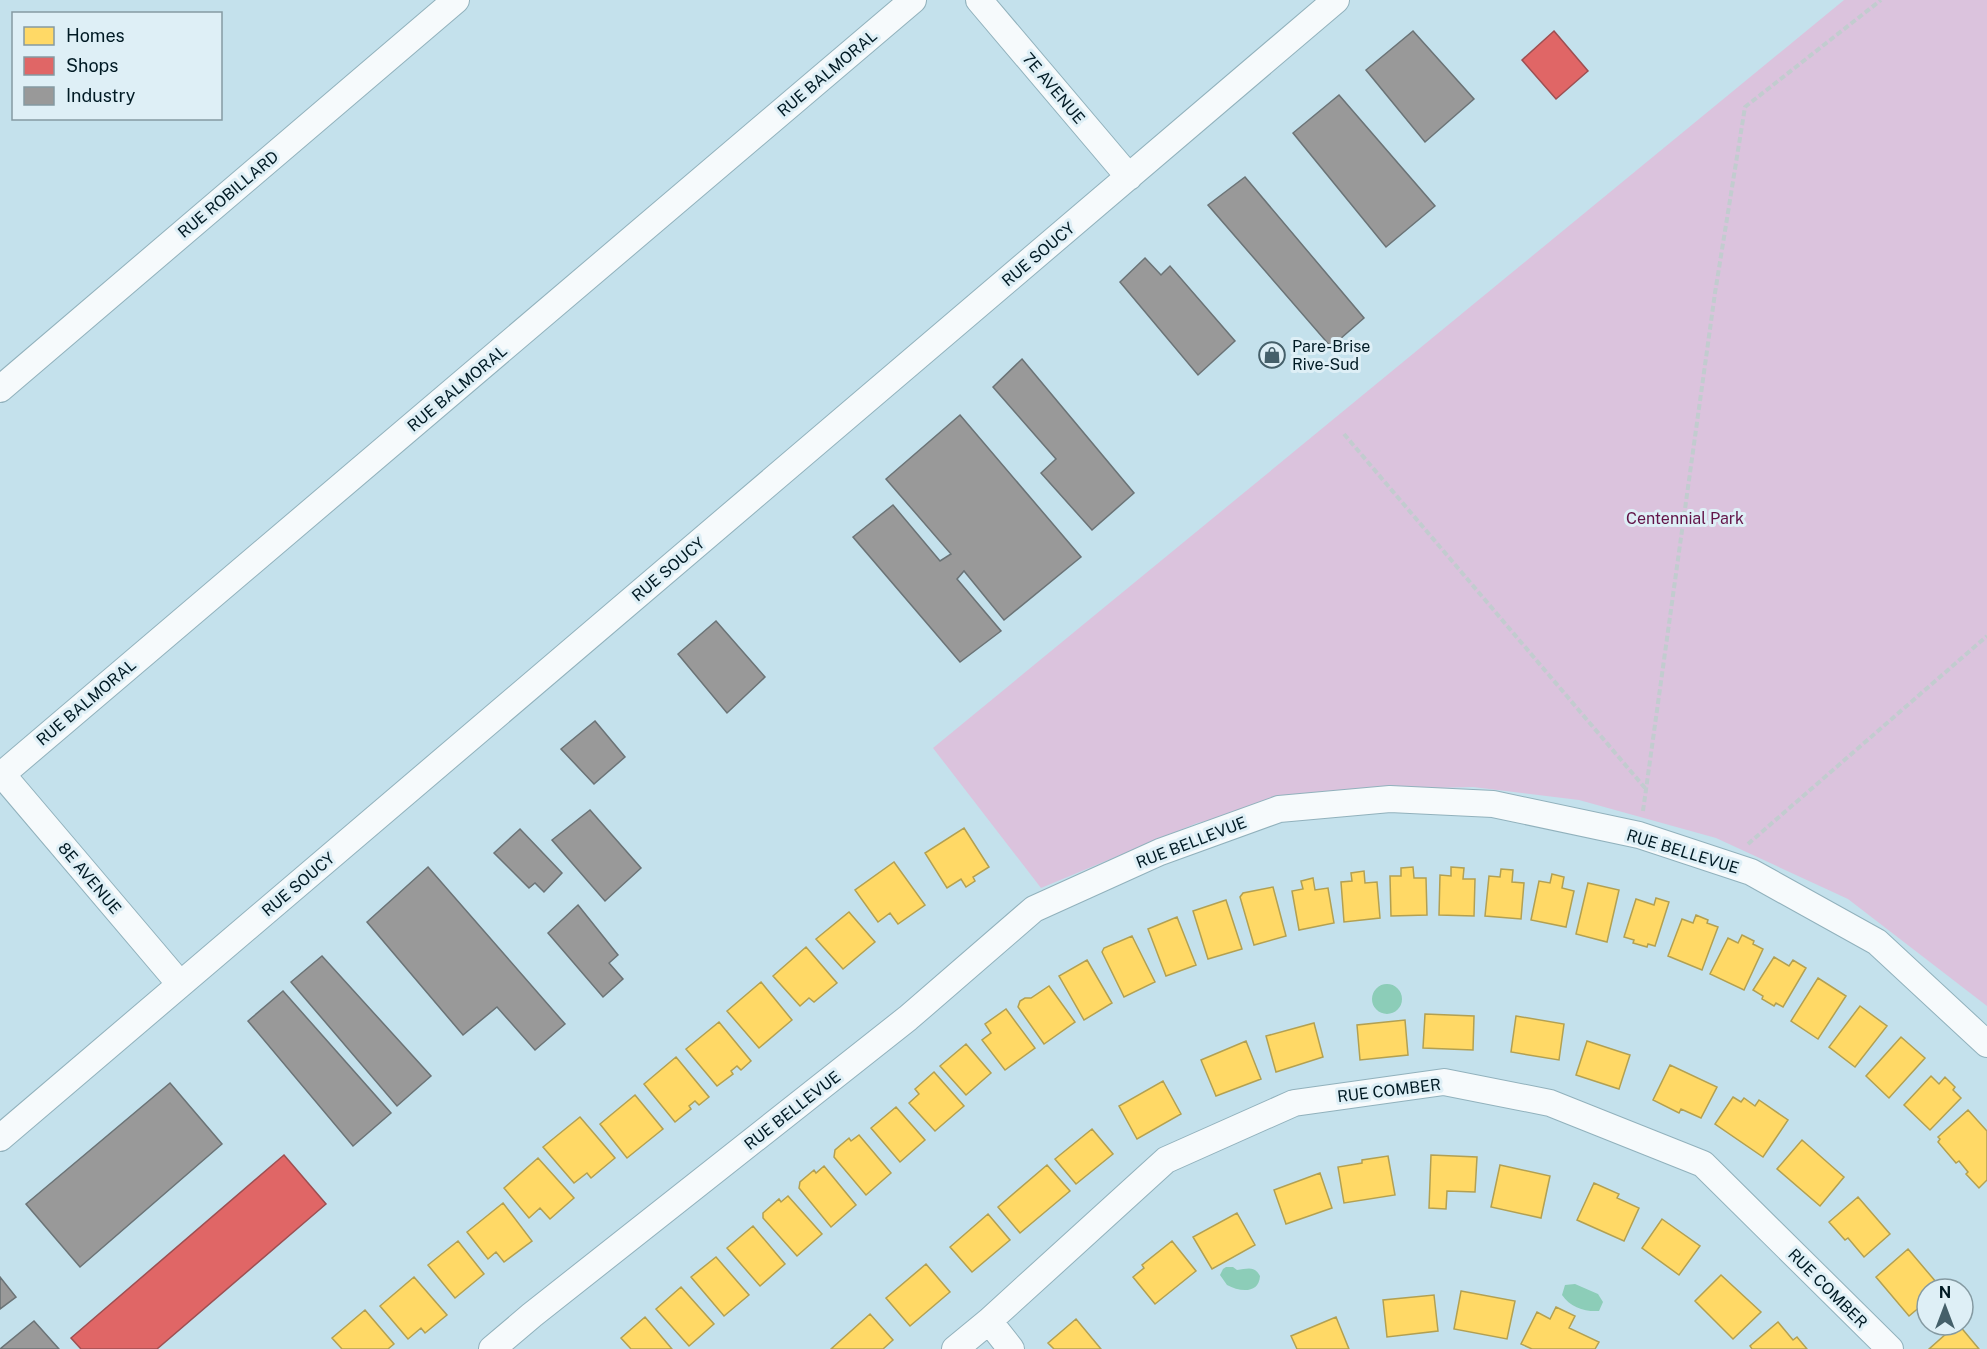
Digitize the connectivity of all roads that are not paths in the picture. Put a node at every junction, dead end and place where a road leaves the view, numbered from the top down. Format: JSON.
{"nodes":[{"id":1,"x":456,"y":0,"type":"edge"},
{"id":2,"x":914,"y":0,"type":"edge"},
{"id":3,"x":979,"y":0,"type":"edge"},
{"id":4,"x":1336,"y":0,"type":"edge"},
{"id":5,"x":1129,"y":177,"type":"junction"},
{"id":6,"x":0,"y":389,"type":"edge"},
{"id":7,"x":1,"y":774,"type":"edge"},
{"id":8,"x":180,"y":984,"type":"junction"},
{"id":9,"x":1987,"y":1044,"type":"edge"},
{"id":10,"x":0,"y":1138,"type":"edge"},
{"id":11,"x":989,"y":1321,"type":"junction"},
{"id":12,"x":492,"y":1349,"type":"edge"},
{"id":13,"x":955,"y":1349,"type":"edge"},
{"id":14,"x":1011,"y":1349,"type":"edge"},
{"id":15,"x":1890,"y":1349,"type":"edge"}],
"edges":[{"from":1,"to":6,"type":"street","name":"RUE ROBILLARD"},
{"from":2,"to":7,"type":"street","name":"RUE BALMORAL"},
{"from":3,"to":5,"type":"street","name":"7E AVENUE"},
{"from":4,"to":5,"type":"street","name":"RUE SOUCY"},
{"from":5,"to":8,"type":"street","name":"RUE SOUCY"},
{"from":7,"to":8,"type":"street","name":"8E AVENUE"},
{"from":8,"to":10,"type":"street","name":"RUE SOUCY"},
{"from":9,"to":12,"type":"street","name":"RUE BELLEVUE"},
{"from":11,"to":13,"type":"street","name":"RUE COMBER"},
{"from":11,"to":14,"type":"street"},
{"from":11,"to":15,"type":"street","name":"RUE COMBER"}]}
